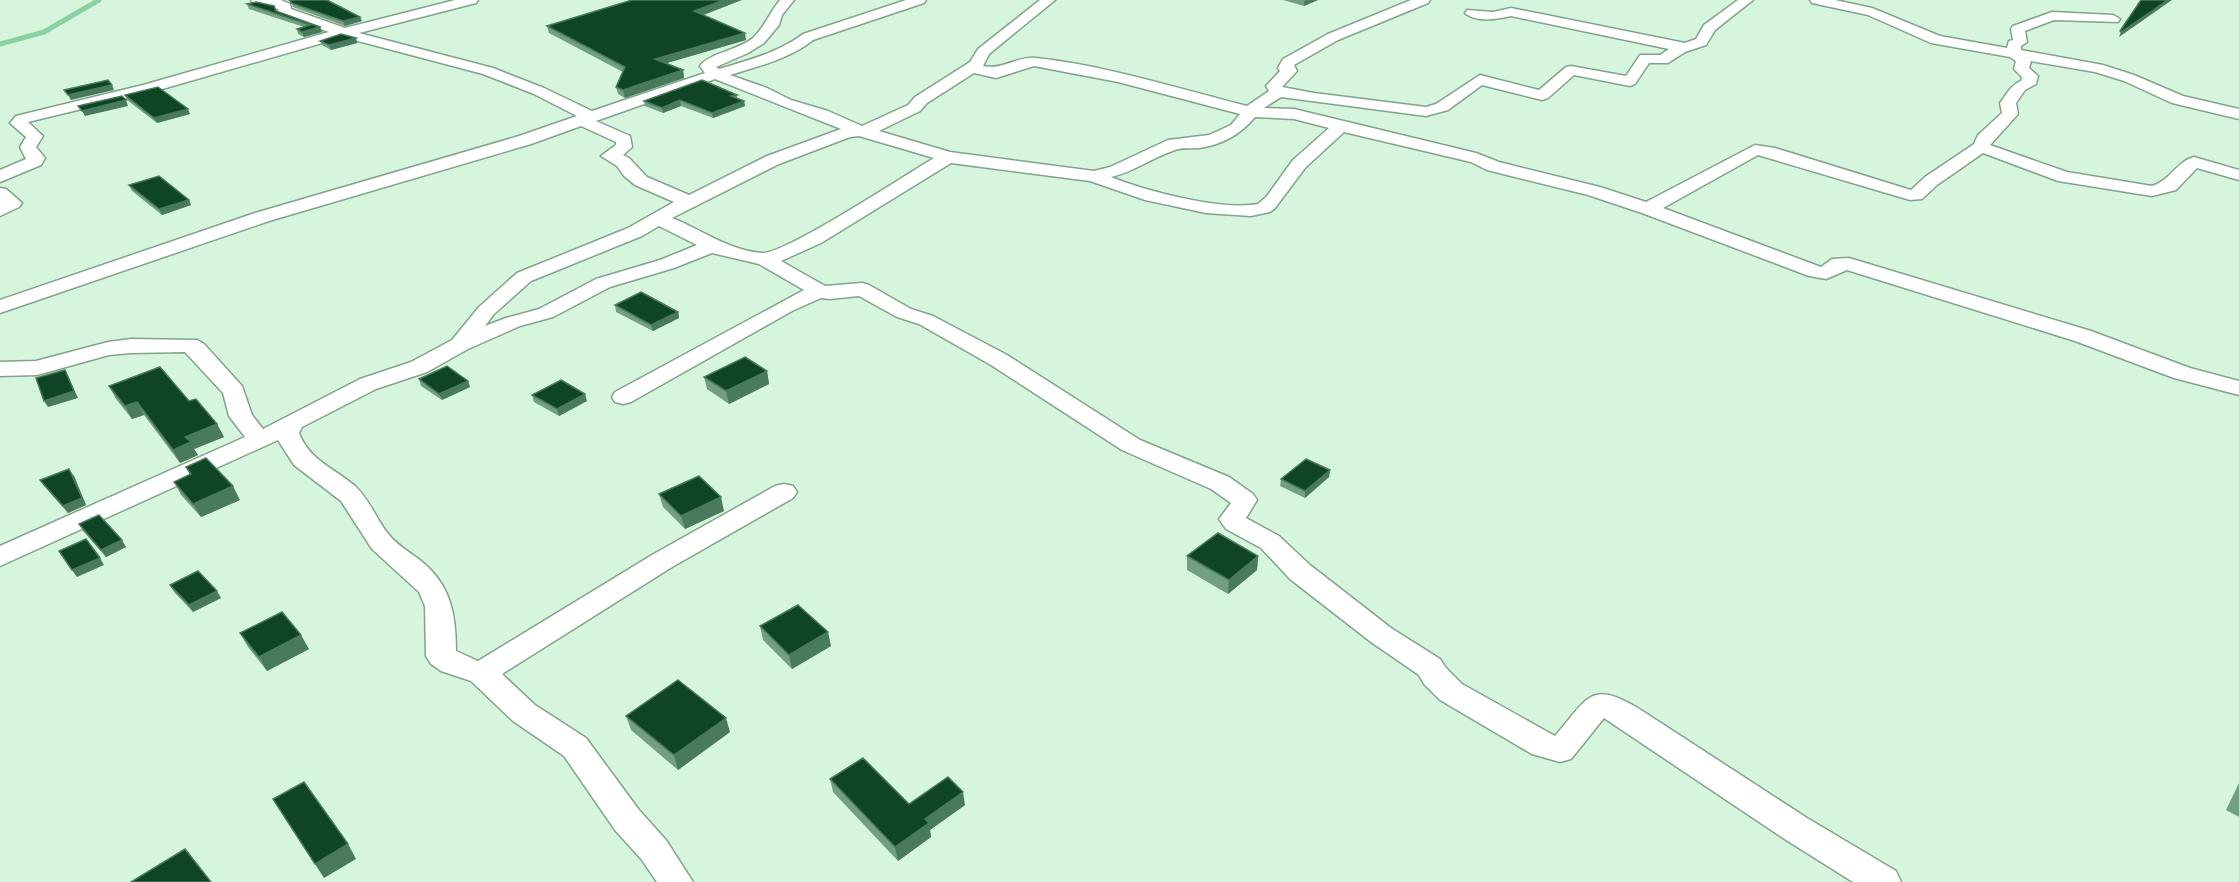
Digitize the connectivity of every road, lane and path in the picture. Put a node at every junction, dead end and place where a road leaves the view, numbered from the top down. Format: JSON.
{"nodes":[{"id":1,"x":258,"y":0,"type":"edge"},
{"id":2,"x":471,"y":0,"type":"edge"},
{"id":3,"x":787,"y":0,"type":"edge"},
{"id":4,"x":919,"y":0,"type":"edge"},
{"id":5,"x":1048,"y":0,"type":"edge"},
{"id":6,"x":1423,"y":0,"type":"edge"},
{"id":7,"x":1746,"y":0,"type":"edge"},
{"id":8,"x":1817,"y":0,"type":"edge"},
{"id":9,"x":1472,"y":13,"type":"dead end"},
{"id":10,"x":2113,"y":19,"type":"dead end"},
{"id":11,"x":344,"y":33,"type":"junction"},
{"id":12,"x":1680,"y":48,"type":"junction"},
{"id":13,"x":2014,"y":53,"type":"junction"},
{"id":14,"x":971,"y":69,"type":"junction"},
{"id":15,"x":717,"y":74,"type":"junction"},
{"id":16,"x":1278,"y":92,"type":"junction"},
{"id":17,"x":1250,"y":112,"type":"junction"},
{"id":18,"x":2239,"y":114,"type":"edge"},
{"id":19,"x":590,"y":116,"type":"junction"},
{"id":20,"x":1340,"y":127,"type":"junction"},
{"id":21,"x":860,"y":131,"type":"junction"},
{"id":22,"x":1981,"y":147,"type":"junction"},
{"id":23,"x":948,"y":157,"type":"junction"},
{"id":24,"x":2239,"y":175,"type":"edge"},
{"id":25,"x":1094,"y":176,"type":"junction"},
{"id":26,"x":0,"y":177,"type":"edge"},
{"id":27,"x":0,"y":193,"type":"edge"},
{"id":28,"x":688,"y":201,"type":"junction"},
{"id":29,"x":0,"y":210,"type":"edge"},
{"id":30,"x":1648,"y":210,"type":"junction"},
{"id":31,"x":659,"y":219,"type":"junction"},
{"id":32,"x":712,"y":246,"type":"junction"},
{"id":33,"x":766,"y":260,"type":"junction"},
{"id":34,"x":819,"y":291,"type":"junction"},
{"id":35,"x":0,"y":307,"type":"edge"},
{"id":36,"x":460,"y":345,"type":"junction"},
{"id":37,"x":0,"y":369,"type":"edge"},
{"id":38,"x":2239,"y":388,"type":"edge"},
{"id":39,"x":623,"y":397,"type":"dead end"},
{"id":40,"x":292,"y":423,"type":"junction"},
{"id":41,"x":259,"y":440,"type":"junction"},
{"id":42,"x":784,"y":492,"type":"dead end"},
{"id":43,"x":0,"y":556,"type":"edge"},
{"id":44,"x":481,"y":673,"type":"junction"},
{"id":45,"x":676,"y":882,"type":"edge"},
{"id":46,"x":1884,"y":882,"type":"edge"}],
"edges":[{"from":1,"to":11,"type":"street"},
{"from":2,"to":11,"type":"street"},
{"from":3,"to":15,"type":"street"},
{"from":4,"to":15,"type":"street"},
{"from":5,"to":14,"type":"street"},
{"from":6,"to":16,"type":"street"},
{"from":7,"to":12,"type":"street"},
{"from":8,"to":13,"type":"street"},
{"from":9,"to":12,"type":"street"},
{"from":10,"to":13,"type":"street"},
{"from":11,"to":19,"type":"street"},
{"from":11,"to":26,"type":"street"},
{"from":12,"to":16,"type":"street"},
{"from":13,"to":18,"type":"street"},
{"from":13,"to":22,"type":"street"},
{"from":14,"to":17,"type":"street"},
{"from":14,"to":21,"type":"street"},
{"from":15,"to":19,"type":"street"},
{"from":15,"to":21,"type":"street"},
{"from":16,"to":17,"type":"street"},
{"from":17,"to":20,"type":"street"},
{"from":17,"to":25,"type":"street"},
{"from":19,"to":28,"type":"street"},
{"from":19,"to":35,"type":"street"},
{"from":20,"to":25,"type":"street"},
{"from":20,"to":30,"type":"street"},
{"from":21,"to":23,"type":"street"},
{"from":21,"to":28,"type":"street"},
{"from":22,"to":24,"type":"street"},
{"from":22,"to":30,"type":"street"},
{"from":23,"to":25,"type":"street"},
{"from":23,"to":33,"type":"street"},
{"from":27,"to":29,"type":"street"},
{"from":28,"to":31,"type":"street"},
{"from":30,"to":38,"type":"street"},
{"from":31,"to":32,"type":"street"},
{"from":31,"to":36,"type":"street"},
{"from":32,"to":33,"type":"street"},
{"from":32,"to":36,"type":"street"},
{"from":33,"to":34,"type":"street"},
{"from":34,"to":39,"type":"street"},
{"from":34,"to":46,"type":"street"},
{"from":36,"to":40,"type":"street"},
{"from":37,"to":41,"type":"street"},
{"from":40,"to":41,"type":"street"},
{"from":40,"to":44,"type":"street"},
{"from":41,"to":43,"type":"street"},
{"from":42,"to":44,"type":"street"},
{"from":44,"to":45,"type":"street"}]}
